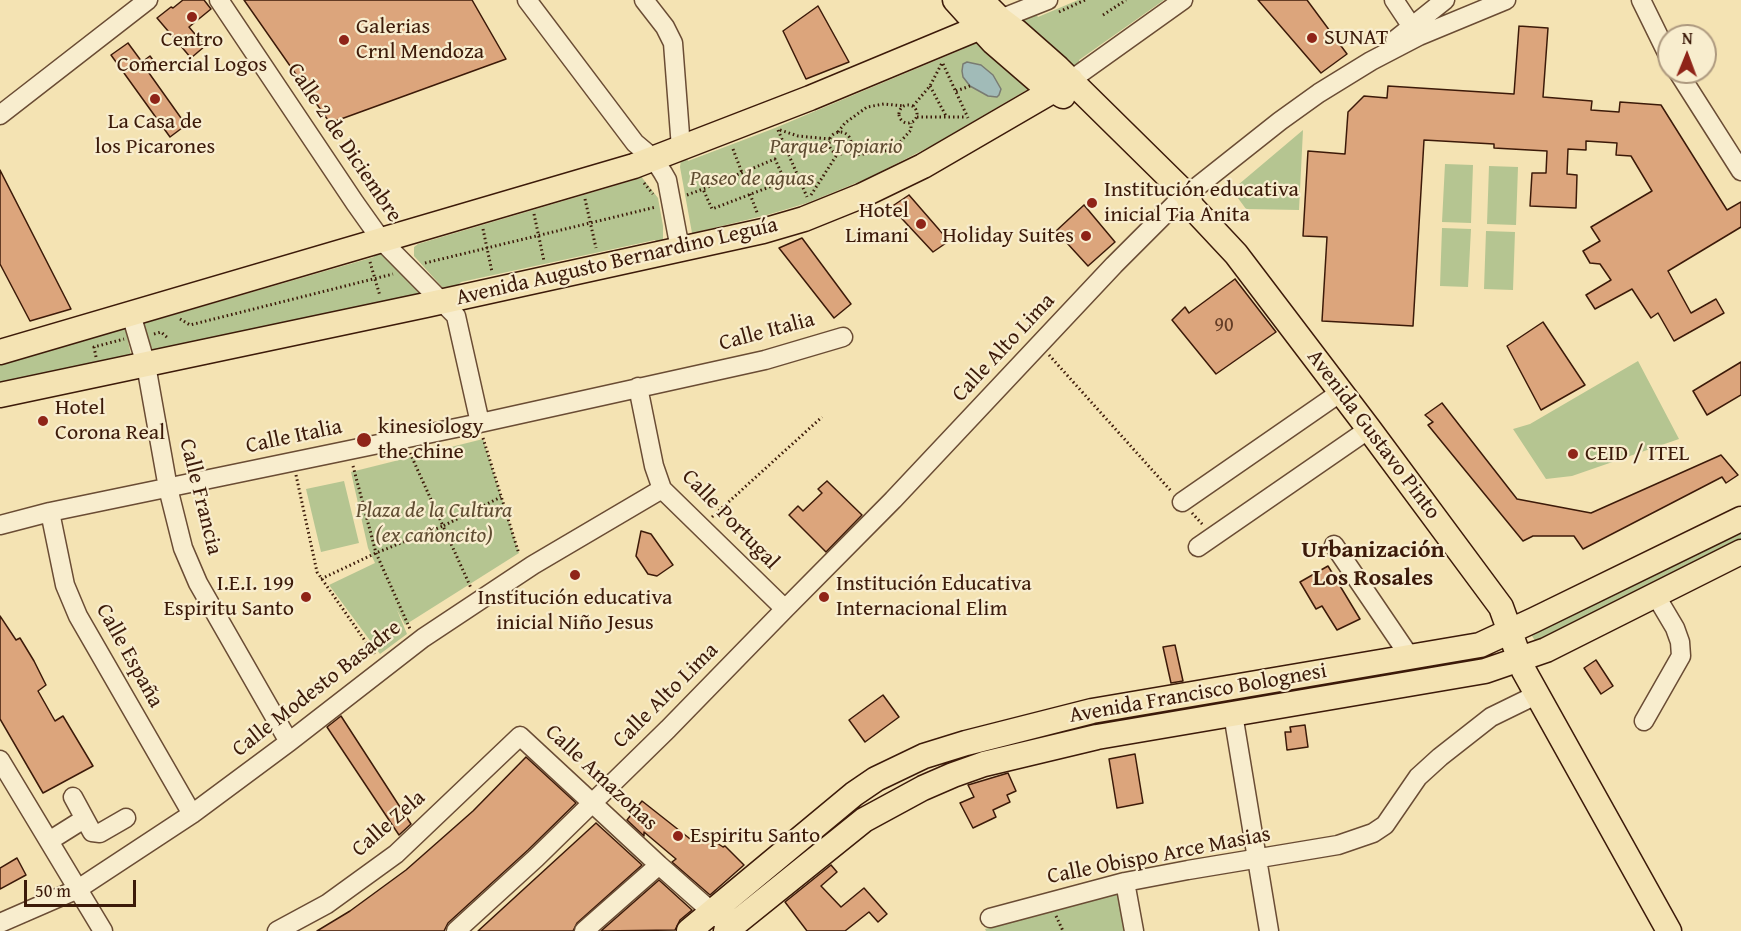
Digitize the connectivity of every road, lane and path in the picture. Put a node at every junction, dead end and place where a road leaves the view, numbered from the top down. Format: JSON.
{"nodes":[{"id":1,"x":148,"y":0,"type":"edge"},
{"id":2,"x":219,"y":0,"type":"edge"},
{"id":3,"x":527,"y":0,"type":"edge"},
{"id":4,"x":644,"y":0,"type":"edge"},
{"id":5,"x":955,"y":0,"type":"edge"},
{"id":6,"x":981,"y":0,"type":"edge"},
{"id":7,"x":1048,"y":0,"type":"edge"},
{"id":8,"x":1126,"y":0,"type":"edge"},
{"id":9,"x":1183,"y":0,"type":"edge"},
{"id":10,"x":1394,"y":0,"type":"edge"},
{"id":11,"x":1445,"y":0,"type":"edge"},
{"id":12,"x":1506,"y":0,"type":"edge"},
{"id":13,"x":1641,"y":0,"type":"edge"},
{"id":14,"x":1103,"y":15,"type":"dead end"},
{"id":15,"x":990,"y":23,"type":"junction"},
{"id":16,"x":1415,"y":31,"type":"junction"},
{"id":17,"x":1657,"y":33,"type":"edge"},
{"id":18,"x":1686,"y":84,"type":"edge"},
{"id":19,"x":1062,"y":85,"type":"junction"},
{"id":20,"x":930,"y":86,"type":"junction"},
{"id":21,"x":970,"y":86,"type":"dead end"},
{"id":22,"x":956,"y":91,"type":"junction"},
{"id":23,"x":23,"y":98,"type":"junction"},
{"id":24,"x":865,"y":101,"type":"dead end"},
{"id":25,"x":904,"y":106,"type":"junction"},
{"id":26,"x":913,"y":106,"type":"junction"},
{"id":27,"x":867,"y":107,"type":"junction"},
{"id":28,"x":0,"y":115,"type":"edge"},
{"id":29,"x":946,"y":116,"type":"junction"},
{"id":30,"x":917,"y":117,"type":"junction"},
{"id":31,"x":967,"y":117,"type":"junction"},
{"id":32,"x":969,"y":121,"type":"dead end"},
{"id":33,"x":0,"y":122,"type":"edge"},
{"id":34,"x":912,"y":123,"type":"junction"},
{"id":35,"x":838,"y":132,"type":"junction"},
{"id":36,"x":830,"y":139,"type":"junction"},
{"id":37,"x":732,"y":147,"type":"dead end"},
{"id":38,"x":681,"y":148,"type":"junction"},
{"id":39,"x":885,"y":151,"type":"junction"},
{"id":40,"x":845,"y":152,"type":"junction"},
{"id":41,"x":838,"y":153,"type":"junction"},
{"id":42,"x":890,"y":157,"type":"dead end"},
{"id":43,"x":648,"y":170,"type":"junction"},
{"id":44,"x":1741,"y":171,"type":"edge"},
{"id":45,"x":742,"y":173,"type":"junction"},
{"id":46,"x":703,"y":189,"type":"junction"},
{"id":47,"x":750,"y":194,"type":"junction"},
{"id":48,"x":687,"y":195,"type":"dead end"},
{"id":49,"x":585,"y":197,"type":"dead end"},
{"id":50,"x":1184,"y":202,"type":"junction"},
{"id":51,"x":656,"y":207,"type":"junction"},
{"id":52,"x":534,"y":212,"type":"dead end"},
{"id":53,"x":759,"y":215,"type":"dead end"},
{"id":54,"x":658,"y":217,"type":"dead end"},
{"id":55,"x":591,"y":223,"type":"junction"},
{"id":56,"x":483,"y":227,"type":"dead end"},
{"id":57,"x":539,"y":236,"type":"junction"},
{"id":58,"x":488,"y":249,"type":"junction"},
{"id":59,"x":680,"y":249,"type":"junction"},
{"id":60,"x":596,"y":250,"type":"dead end"},
{"id":61,"x":376,"y":251,"type":"junction"},
{"id":62,"x":544,"y":261,"type":"dead end"},
{"id":63,"x":423,"y":264,"type":"dead end"},
{"id":64,"x":492,"y":272,"type":"dead end"},
{"id":65,"x":398,"y":273,"type":"dead end"},
{"id":66,"x":375,"y":278,"type":"junction"},
{"id":67,"x":381,"y":299,"type":"dead end"},
{"id":68,"x":443,"y":302,"type":"junction"},
{"id":69,"x":131,"y":314,"type":"junction"},
{"id":70,"x":176,"y":315,"type":"dead end"},
{"id":71,"x":190,"y":326,"type":"junction"},
{"id":72,"x":188,"y":334,"type":"dead end"},
{"id":73,"x":148,"y":335,"type":"dead end"},
{"id":74,"x":843,"y":337,"type":"dead end"},
{"id":75,"x":174,"y":345,"type":"dead end"},
{"id":76,"x":1040,"y":345,"type":"junction"},
{"id":77,"x":0,"y":352,"type":"edge"},
{"id":78,"x":146,"y":364,"type":"junction"},
{"id":79,"x":638,"y":387,"type":"junction"},
{"id":80,"x":1341,"y":392,"type":"junction"},
{"id":81,"x":0,"y":395,"type":"edge"},
{"id":82,"x":822,"y":417,"type":"dead end"},
{"id":83,"x":480,"y":423,"type":"junction"},
{"id":84,"x":1369,"y":429,"type":"junction"},
{"id":85,"x":405,"y":438,"type":"junction"},
{"id":86,"x":350,"y":450,"type":"junction"},
{"id":87,"x":292,"y":462,"type":"junction"},
{"id":88,"x":168,"y":488,"type":"junction"},
{"id":89,"x":663,"y":489,"type":"junction"},
{"id":90,"x":501,"y":496,"type":"junction"},
{"id":91,"x":1182,"y":502,"type":"junction"},
{"id":92,"x":50,"y":512,"type":"junction"},
{"id":93,"x":1741,"y":519,"type":"edge"},
{"id":94,"x":0,"y":525,"type":"edge"},
{"id":95,"x":443,"y":526,"type":"junction"},
{"id":96,"x":700,"y":528,"type":"junction"},
{"id":97,"x":1205,"y":542,"type":"joint"},
{"id":98,"x":1334,"y":545,"type":"dead end"},
{"id":99,"x":1741,"y":552,"type":"edge"},
{"id":100,"x":376,"y":553,"type":"junction"},
{"id":101,"x":525,"y":570,"type":"junction"},
{"id":102,"x":321,"y":579,"type":"junction"},
{"id":103,"x":472,"y":590,"type":"dead end"},
{"id":104,"x":1656,"y":596,"type":"junction"},
{"id":105,"x":785,"y":609,"type":"junction"},
{"id":106,"x":1509,"y":632,"type":"junction"},
{"id":107,"x":412,"y":633,"type":"dead end"},
{"id":108,"x":1410,"y":657,"type":"junction"},
{"id":109,"x":377,"y":659,"type":"dead end"},
{"id":110,"x":1519,"y":660,"type":"junction"},
{"id":111,"x":1536,"y":695,"type":"junction"},
{"id":112,"x":1092,"y":711,"type":"junction"},
{"id":113,"x":1233,"y":714,"type":"junction"},
{"id":114,"x":1644,"y":721,"type":"dead end"},
{"id":115,"x":520,"y":736,"type":"joint"},
{"id":116,"x":1097,"y":737,"type":"junction"},
{"id":117,"x":289,"y":742,"type":"junction"},
{"id":118,"x":0,"y":760,"type":"edge"},
{"id":119,"x":73,"y":797,"type":"dead end"},
{"id":120,"x":592,"y":803,"type":"junction"},
{"id":121,"x":192,"y":814,"type":"junction"},
{"id":122,"x":126,"y":818,"type":"dead end"},
{"id":123,"x":84,"y":819,"type":"junction"},
{"id":124,"x":49,"y":841,"type":"junction"},
{"id":125,"x":1257,"y":860,"type":"junction"},
{"id":126,"x":659,"y":866,"type":"junction"},
{"id":127,"x":1125,"y":882,"type":"junction"},
{"id":128,"x":78,"y":889,"type":"junction"},
{"id":129,"x":1055,"y":913,"type":"dead end"},
{"id":130,"x":990,"y":918,"type":"dead end"},
{"id":131,"x":0,"y":923,"type":"edge"},
{"id":132,"x":726,"y":925,"type":"edge"},
{"id":133,"x":301,"y":926,"type":"edge"},
{"id":134,"x":103,"y":931,"type":"edge"},
{"id":135,"x":277,"y":931,"type":"edge"},
{"id":136,"x":456,"y":931,"type":"edge"},
{"id":137,"x":584,"y":931,"type":"edge"},
{"id":138,"x":689,"y":931,"type":"edge"},
{"id":139,"x":1063,"y":931,"type":"edge"},
{"id":140,"x":1134,"y":931,"type":"edge"},
{"id":141,"x":1269,"y":931,"type":"edge"},
{"id":142,"x":1669,"y":931,"type":"edge"}],
"edges":[{"from":1,"to":23,"type":"street"},
{"from":2,"to":61,"type":"street","name":"Calle 2 de Diciembre"},
{"from":3,"to":43,"type":"street"},
{"from":4,"to":38,"type":"street"},
{"from":5,"to":15,"type":"main road","name":"Avenida Gustavo Pinto"},
{"from":6,"to":15,"type":"main road","name":"Avenida Gustavo Pinto"},
{"from":7,"to":15,"type":"street"},
{"from":8,"to":14,"type":"path"},
{"from":9,"to":19,"type":"street","name":"Avenida Augusto Bernardino Leguía"},
{"from":10,"to":16,"type":"street"},
{"from":11,"to":16,"type":"street"},
{"from":12,"to":16,"type":"street","name":"Calle Alto Lima"},
{"from":13,"to":17,"type":"street"},
{"from":15,"to":19,"type":"main road","name":"Avenida Gustavo Pinto"},
{"from":15,"to":38,"type":"main road"},
{"from":16,"to":50,"type":"street","name":"Calle Alto Lima"},
{"from":18,"to":44,"type":"street"},
{"from":19,"to":50,"type":"main road","name":"Avenida Gustavo Pinto"},
{"from":19,"to":59,"type":"main road","name":"Avenida Augusto Bernardino Leguía"},
{"from":20,"to":22,"type":"path"},
{"from":20,"to":26,"type":"path"},
{"from":20,"to":29,"type":"path"},
{"from":21,"to":22,"type":"path"},
{"from":22,"to":31,"type":"path"},
{"from":23,"to":28,"type":"street"},
{"from":23,"to":33,"type":"street"},
{"from":24,"to":27,"type":"path"},
{"from":25,"to":26,"type":"path"},
{"from":25,"to":27,"type":"path"},
{"from":25,"to":34,"type":"path"},
{"from":26,"to":30,"type":"path"},
{"from":27,"to":35,"type":"path"},
{"from":29,"to":30,"type":"path"},
{"from":29,"to":31,"type":"path"},
{"from":30,"to":34,"type":"path"},
{"from":31,"to":32,"type":"path"},
{"from":34,"to":39,"type":"path"},
{"from":35,"to":36,"type":"path"},
{"from":35,"to":40,"type":"path"},
{"from":36,"to":41,"type":"path"},
{"from":36,"to":41,"type":"path"},
{"from":37,"to":45,"type":"path"},
{"from":38,"to":43,"type":"main road"},
{"from":39,"to":40,"type":"path"},
{"from":39,"to":42,"type":"path"},
{"from":40,"to":41,"type":"path"},
{"from":43,"to":51,"type":"path"},
{"from":43,"to":59,"type":"street"},
{"from":43,"to":61,"type":"main road"},
{"from":45,"to":46,"type":"path"},
{"from":45,"to":47,"type":"path"},
{"from":46,"to":47,"type":"path"},
{"from":46,"to":48,"type":"path"},
{"from":47,"to":53,"type":"path"},
{"from":49,"to":55,"type":"path"},
{"from":50,"to":76,"type":"street","name":"Calle Alto Lima"},
{"from":50,"to":80,"type":"main road","name":"Avenida Gustavo Pinto"},
{"from":51,"to":54,"type":"path"},
{"from":51,"to":55,"type":"path"},
{"from":52,"to":57,"type":"path"},
{"from":55,"to":57,"type":"path"},
{"from":55,"to":60,"type":"path"},
{"from":56,"to":58,"type":"path"},
{"from":57,"to":58,"type":"path"},
{"from":57,"to":62,"type":"path"},
{"from":58,"to":63,"type":"path"},
{"from":58,"to":64,"type":"path"},
{"from":59,"to":68,"type":"main road","name":"Avenida Augusto Bernardino Leguía"},
{"from":61,"to":66,"type":"path"},
{"from":61,"to":68,"type":"street","name":"Calle 2 de Diciembre"},
{"from":61,"to":69,"type":"main road"},
{"from":65,"to":66,"type":"path"},
{"from":66,"to":67,"type":"path"},
{"from":66,"to":71,"type":"path"},
{"from":68,"to":78,"type":"main road","name":"Avenida Augusto Bernardino Leguía"},
{"from":68,"to":83,"type":"street","name":"Calle 2 de Diciembre"},
{"from":69,"to":77,"type":"main road"},
{"from":69,"to":78,"type":"street","name":"Calle Francia"},
{"from":70,"to":71,"type":"path"},
{"from":71,"to":72,"type":"path"},
{"from":73,"to":75,"type":"path"},
{"from":74,"to":79,"type":"street","name":"Calle Italia"},
{"from":76,"to":91,"type":"path"},
{"from":76,"to":105,"type":"street","name":"Calle Alto Lima"},
{"from":78,"to":81,"type":"main road","name":"Avenida Augusto Bernardino Leguía"},
{"from":78,"to":88,"type":"street","name":"Calle Francia"},
{"from":79,"to":83,"type":"street","name":"Calle Italia"},
{"from":79,"to":89,"type":"street","name":"Calle Portugal"},
{"from":80,"to":84,"type":"main road","name":"Avenida Gustavo Pinto"},
{"from":80,"to":91,"type":"street"},
{"from":82,"to":96,"type":"path"},
{"from":83,"to":85,"type":"street","name":"Calle Italia"},
{"from":83,"to":90,"type":"path"},
{"from":84,"to":97,"type":"street"},
{"from":84,"to":106,"type":"main road","name":"Avenida Gustavo Pinto"},
{"from":85,"to":86,"type":"street","name":"Calle Italia"},
{"from":85,"to":95,"type":"path"},
{"from":86,"to":87,"type":"street","name":"Calle Italia"},
{"from":86,"to":100,"type":"path"},
{"from":87,"to":88,"type":"street","name":"Calle Italia"},
{"from":87,"to":102,"type":"path"},
{"from":88,"to":92,"type":"street","name":"Calle Italia"},
{"from":88,"to":117,"type":"street","name":"Calle Francia"},
{"from":89,"to":96,"type":"street","name":"Calle Portugal"},
{"from":89,"to":101,"type":"street","name":"Calle Modesto Basadre"},
{"from":90,"to":95,"type":"path"},
{"from":90,"to":101,"type":"path"},
{"from":91,"to":97,"type":"path"},
{"from":92,"to":94,"type":"street","name":"Calle Italia"},
{"from":92,"to":121,"type":"street","name":"Calle España"},
{"from":93,"to":106,"type":"main road","name":"Avenida Francisco Bolognesi"},
{"from":95,"to":100,"type":"path"},
{"from":95,"to":103,"type":"path"},
{"from":96,"to":105,"type":"street","name":"Calle Portugal"},
{"from":98,"to":108,"type":"street"},
{"from":99,"to":104,"type":"main road","name":"Avenida Francisco Bolognesi"},
{"from":100,"to":102,"type":"path"},
{"from":100,"to":107,"type":"path"},
{"from":101,"to":117,"type":"street","name":"Calle Modesto Basadre"},
{"from":102,"to":109,"type":"path"},
{"from":104,"to":110,"type":"main road","name":"Avenida Francisco Bolognesi"},
{"from":104,"to":114,"type":"street"},
{"from":105,"to":120,"type":"street","name":"Calle Alto Lima"},
{"from":106,"to":108,"type":"main road","name":"Avenida Francisco Bolognesi"},
{"from":106,"to":110,"type":"main road","name":"Avenida Gustavo Pinto"},
{"from":108,"to":112,"type":"main road","name":"Avenida Francisco Bolognesi"},
{"from":110,"to":111,"type":"main road","name":"Avenida Gustavo Pinto"},
{"from":110,"to":113,"type":"main road","name":"Avenida Francisco Bolognesi"},
{"from":111,"to":125,"type":"street","name":"Calle Obispo Arce Masias"},
{"from":111,"to":142,"type":"main road","name":"Avenida Gustavo Pinto"},
{"from":112,"to":116,"type":"main road"},
{"from":112,"to":132,"type":"main road","name":"Avenida Francisco Bolognesi"},
{"from":113,"to":116,"type":"main road","name":"Avenida Francisco Bolognesi"},
{"from":113,"to":125,"type":"street"},
{"from":115,"to":120,"type":"street","name":"Calle Amazonas"},
{"from":115,"to":133,"type":"street","name":"Calle Zela"},
{"from":116,"to":132,"type":"main road","name":"Avenida Francisco Bolognesi"},
{"from":117,"to":121,"type":"street","name":"Calle Modesto Basadre"},
{"from":118,"to":124,"type":"street"},
{"from":119,"to":123,"type":"street"},
{"from":120,"to":126,"type":"street","name":"Calle Amazonas"},
{"from":120,"to":136,"type":"street","name":"Calle Alto Lima"},
{"from":121,"to":128,"type":"street","name":"Calle Modesto Basadre"},
{"from":122,"to":123,"type":"street"},
{"from":123,"to":124,"type":"street"},
{"from":124,"to":128,"type":"street"},
{"from":125,"to":127,"type":"street","name":"Calle Obispo Arce Masias"},
{"from":125,"to":141,"type":"street"},
{"from":126,"to":132,"type":"street","name":"Calle Amazonas"},
{"from":126,"to":137,"type":"street"},
{"from":127,"to":130,"type":"street","name":"Calle Obispo Arce Masias"},
{"from":127,"to":140,"type":"street"},
{"from":128,"to":131,"type":"street","name":"Calle Modesto Basadre"},
{"from":128,"to":134,"type":"street"},
{"from":129,"to":139,"type":"path"},
{"from":132,"to":138,"type":"main road","name":"Avenida Francisco Bolognesi"},
{"from":133,"to":135,"type":"street","name":"Calle Zela"}]}
